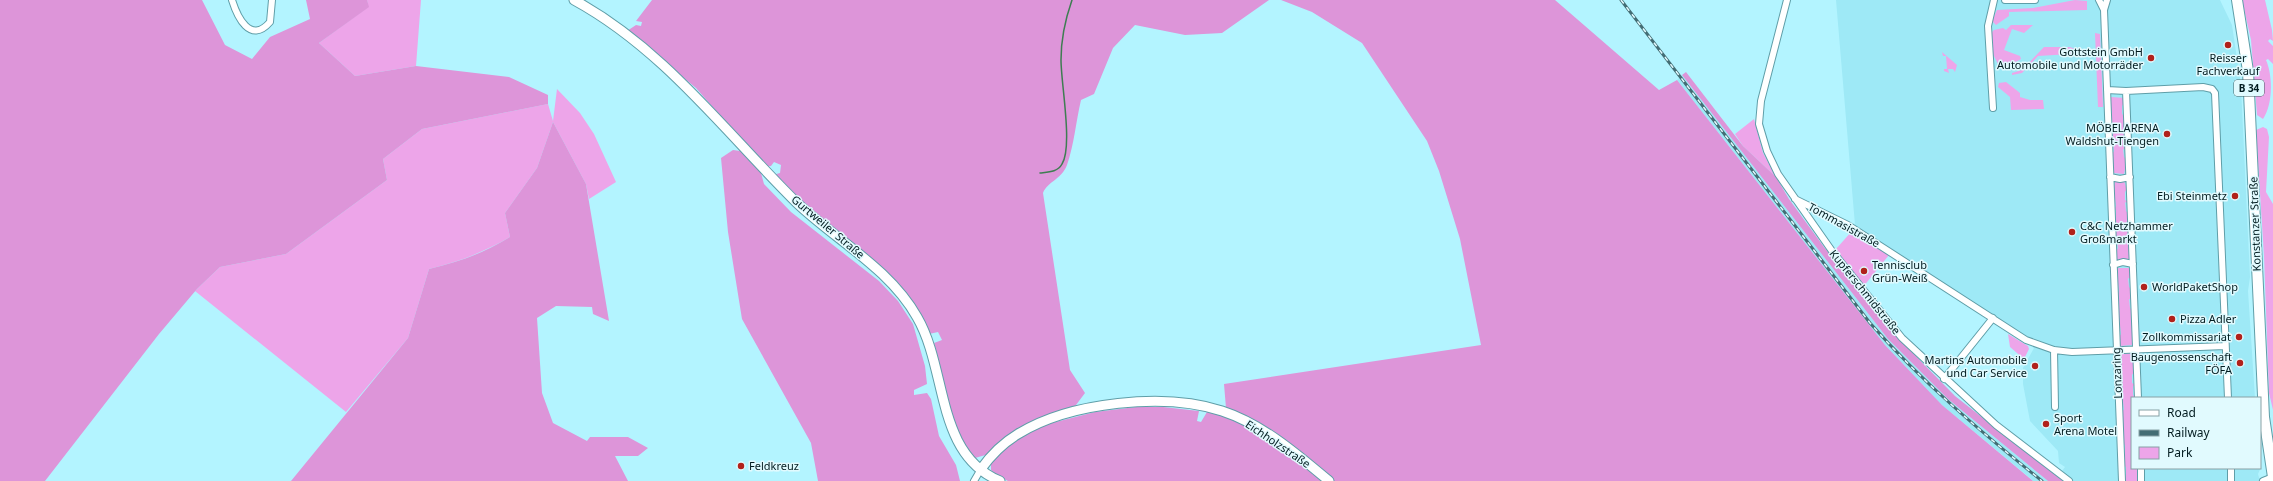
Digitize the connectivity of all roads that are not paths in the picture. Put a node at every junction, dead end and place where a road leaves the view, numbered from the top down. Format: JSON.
{"nodes":[{"id":1,"x":232,"y":0,"type":"edge"},
{"id":2,"x":272,"y":0,"type":"edge"},
{"id":3,"x":574,"y":0,"type":"edge"},
{"id":4,"x":1787,"y":0,"type":"edge"},
{"id":5,"x":1994,"y":0,"type":"edge"},
{"id":6,"x":2005,"y":0,"type":"edge"},
{"id":7,"x":2035,"y":0,"type":"edge"},
{"id":8,"x":2099,"y":0,"type":"edge"},
{"id":9,"x":2107,"y":0,"type":"edge"},
{"id":10,"x":2237,"y":0,"type":"edge"},
{"id":11,"x":585,"y":3,"type":"edge"},
{"id":12,"x":2104,"y":10,"type":"junction"},
{"id":13,"x":2107,"y":90,"type":"junction"},
{"id":14,"x":2126,"y":91,"type":"junction"},
{"id":15,"x":1993,"y":108,"type":"dead end"},
{"id":16,"x":2110,"y":177,"type":"junction"},
{"id":17,"x":2130,"y":177,"type":"junction"},
{"id":18,"x":1795,"y":199,"type":"junction"},
{"id":19,"x":2133,"y":264,"type":"junction"},
{"id":20,"x":2113,"y":265,"type":"junction"},
{"id":21,"x":1993,"y":318,"type":"junction"},
{"id":22,"x":2225,"y":346,"type":"junction"},
{"id":23,"x":2136,"y":349,"type":"junction"},
{"id":24,"x":2054,"y":350,"type":"junction"},
{"id":25,"x":2116,"y":350,"type":"junction"},
{"id":26,"x":1944,"y":379,"type":"junction"},
{"id":27,"x":2138,"y":397,"type":"edge"},
{"id":28,"x":2228,"y":397,"type":"edge"},
{"id":29,"x":2055,"y":407,"type":"dead end"},
{"id":30,"x":2267,"y":448,"type":"junction"},
{"id":31,"x":2273,"y":458,"type":"edge"},
{"id":32,"x":981,"y":469,"type":"junction"},
{"id":33,"x":2141,"y":469,"type":"edge"},
{"id":34,"x":2231,"y":469,"type":"edge"},
{"id":35,"x":2273,"y":477,"type":"edge"},
{"id":36,"x":974,"y":481,"type":"edge"},
{"id":37,"x":1000,"y":481,"type":"edge"},
{"id":38,"x":1329,"y":481,"type":"edge"},
{"id":39,"x":2069,"y":481,"type":"edge"},
{"id":40,"x":2122,"y":481,"type":"edge"},
{"id":41,"x":2141,"y":481,"type":"edge"},
{"id":42,"x":2231,"y":481,"type":"edge"},
{"id":43,"x":2264,"y":481,"type":"edge"}],
"edges":[{"from":1,"to":2,"type":"street"},
{"from":3,"to":11,"type":"main road","name":"Gurtweiler Straße"},
{"from":4,"to":18,"type":"street","name":"Kupferschmidstraße"},
{"from":5,"to":15,"type":"street"},
{"from":6,"to":7,"type":"street"},
{"from":8,"to":12,"type":"street"},
{"from":9,"to":12,"type":"street"},
{"from":10,"to":30,"type":"main road","name":"Konstanzer Straße","number":"B 34"},
{"from":11,"to":32,"type":"main road","name":"Gurtweiler Straße"},
{"from":12,"to":13,"type":"street","name":"Lonzaring"},
{"from":13,"to":14,"type":"street"},
{"from":13,"to":16,"type":"street","name":"Lonzaring"},
{"from":14,"to":17,"type":"street","name":"Lonzaring"},
{"from":14,"to":22,"type":"street"},
{"from":16,"to":17,"type":"street"},
{"from":16,"to":20,"type":"street","name":"Lonzaring"},
{"from":17,"to":19,"type":"street","name":"Lonzaring"},
{"from":18,"to":21,"type":"street","name":"Tommasistraße"},
{"from":18,"to":26,"type":"street","name":"Kupferschmidstraße"},
{"from":19,"to":20,"type":"street"},
{"from":19,"to":23,"type":"street","name":"Lonzaring"},
{"from":20,"to":25,"type":"street","name":"Lonzaring"},
{"from":21,"to":24,"type":"street","name":"Tommasistraße"},
{"from":21,"to":26,"type":"street"},
{"from":22,"to":23,"type":"street","name":"Tommasistraße"},
{"from":22,"to":28,"type":"street"},
{"from":23,"to":25,"type":"street","name":"Tommasistraße"},
{"from":23,"to":27,"type":"street","name":"Lonzaring"},
{"from":24,"to":25,"type":"street","name":"Tommasistraße"},
{"from":24,"to":29,"type":"street"},
{"from":25,"to":40,"type":"street","name":"Lonzaring"},
{"from":26,"to":39,"type":"street","name":"Kupferschmidstraße"},
{"from":30,"to":31,"type":"main road","name":"Konstanzer Straße","number":"B 34"},
{"from":30,"to":35,"type":"main road","name":"Konstanzer Straße","number":"B 34"},
{"from":32,"to":36,"type":"street"},
{"from":32,"to":37,"type":"main road","name":"Gurtweiler Straße"},
{"from":32,"to":38,"type":"main road","name":"Eichholzstraße"},
{"from":33,"to":41,"type":"street"},
{"from":34,"to":42,"type":"street"},
{"from":35,"to":43,"type":"street"}]}
